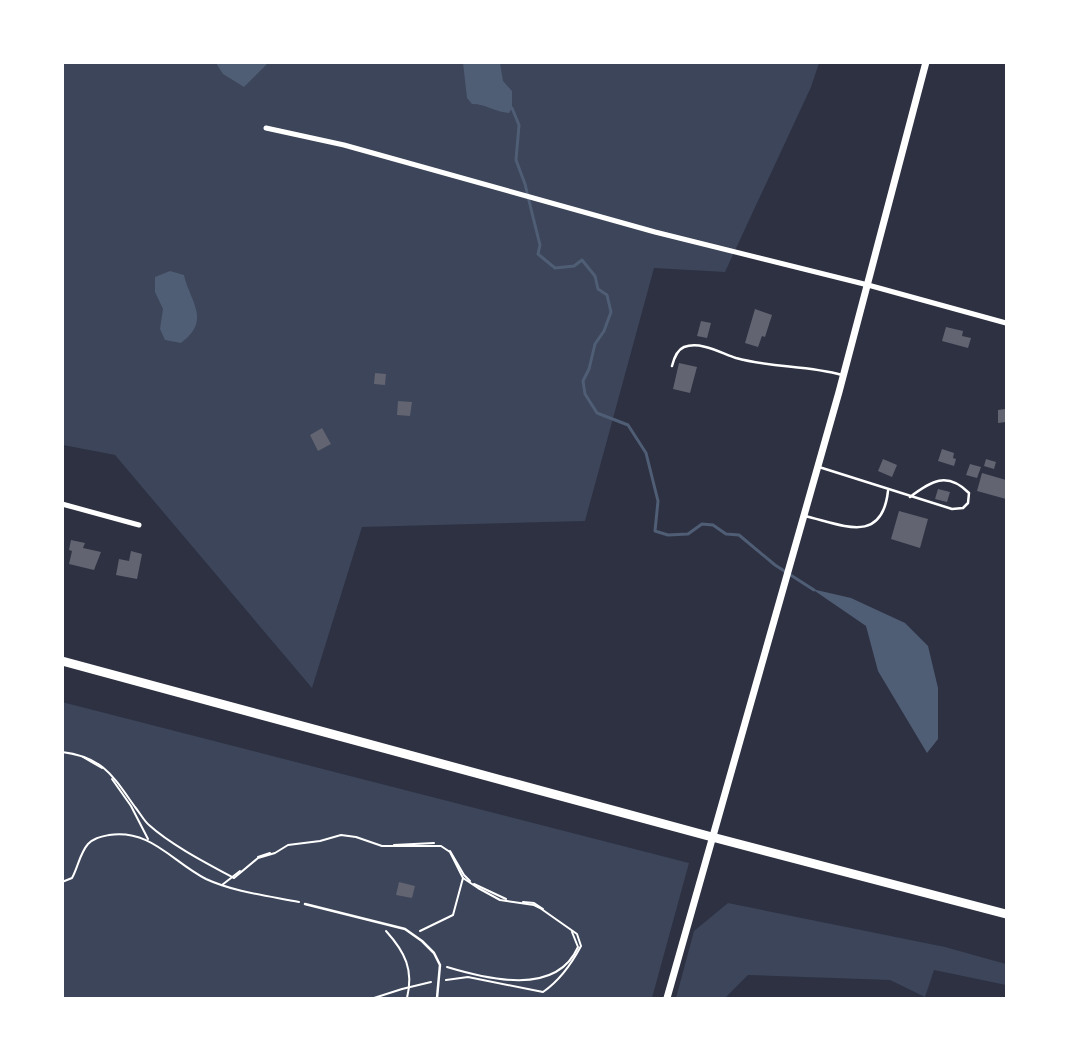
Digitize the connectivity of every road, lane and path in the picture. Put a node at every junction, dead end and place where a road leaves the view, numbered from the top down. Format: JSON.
{"nodes":[{"id":1,"x":926,"y":62,"type":"edge"},
{"id":2,"x":266,"y":128,"type":"dead end"},
{"id":3,"x":868,"y":285,"type":"junction"},
{"id":4,"x":1006,"y":323,"type":"edge"},
{"id":5,"x":672,"y":366,"type":"dead end"},
{"id":6,"x":844,"y":375,"type":"junction"},
{"id":7,"x":818,"y":467,"type":"junction"},
{"id":8,"x":888,"y":491,"type":"junction"},
{"id":9,"x":910,"y":497,"type":"junction"},
{"id":10,"x":62,"y":504,"type":"edge"},
{"id":11,"x":804,"y":516,"type":"junction"},
{"id":12,"x":139,"y":525,"type":"dead end"},
{"id":13,"x":62,"y":661,"type":"edge"},
{"id":14,"x":63,"y":753,"type":"edge"},
{"id":15,"x":712,"y":837,"type":"junction"},
{"id":16,"x":149,"y":840,"type":"junction"},
{"id":17,"x":233,"y":877,"type":"junction"},
{"id":18,"x":463,"y":877,"type":"junction"},
{"id":19,"x":62,"y":882,"type":"edge"},
{"id":20,"x":222,"y":885,"type":"junction"},
{"id":21,"x":305,"y":904,"type":"joint"},
{"id":22,"x":1006,"y":914,"type":"edge"},
{"id":23,"x":377,"y":922,"type":"junction"},
{"id":24,"x":568,"y":926,"type":"junction"},
{"id":25,"x":414,"y":935,"type":"junction"},
{"id":26,"x":440,"y":965,"type":"junction"},
{"id":27,"x":440,"y":980,"type":"junction"},
{"id":28,"x":410,"y":987,"type":"junction"},
{"id":29,"x":374,"y":998,"type":"edge"},
{"id":30,"x":407,"y":998,"type":"edge"},
{"id":31,"x":438,"y":998,"type":"edge"},
{"id":32,"x":667,"y":998,"type":"edge"}],
"edges":[{"from":1,"to":3,"type":"street"},
{"from":2,"to":3,"type":"street"},
{"from":3,"to":4,"type":"street"},
{"from":3,"to":6,"type":"street"},
{"from":5,"to":6,"type":"lane"},
{"from":6,"to":7,"type":"street"},
{"from":7,"to":8,"type":"lane"},
{"from":7,"to":11,"type":"street"},
{"from":8,"to":9,"type":"lane"},
{"from":8,"to":11,"type":"lane"},
{"from":9,"to":9,"type":"lane"},
{"from":10,"to":12,"type":"street"},
{"from":11,"to":15,"type":"street"},
{"from":13,"to":15,"type":"main road"},
{"from":14,"to":16,"type":"path"},
{"from":14,"to":17,"type":"path"},
{"from":15,"to":22,"type":"main road"},
{"from":15,"to":32,"type":"street"},
{"from":16,"to":19,"type":"path"},
{"from":16,"to":20,"type":"path"},
{"from":17,"to":18,"type":"path"},
{"from":17,"to":20,"type":"path"},
{"from":18,"to":24,"type":"path"},
{"from":18,"to":25,"type":"path"},
{"from":20,"to":21,"type":"path"},
{"from":21,"to":23,"type":"lane"},
{"from":23,"to":25,"type":"lane"},
{"from":23,"to":28,"type":"path"},
{"from":24,"to":26,"type":"path"},
{"from":24,"to":27,"type":"path"},
{"from":25,"to":26,"type":"lane"},
{"from":26,"to":27,"type":"lane"},
{"from":27,"to":28,"type":"path"},
{"from":27,"to":31,"type":"lane"},
{"from":28,"to":29,"type":"path"},
{"from":28,"to":30,"type":"path"}]}
